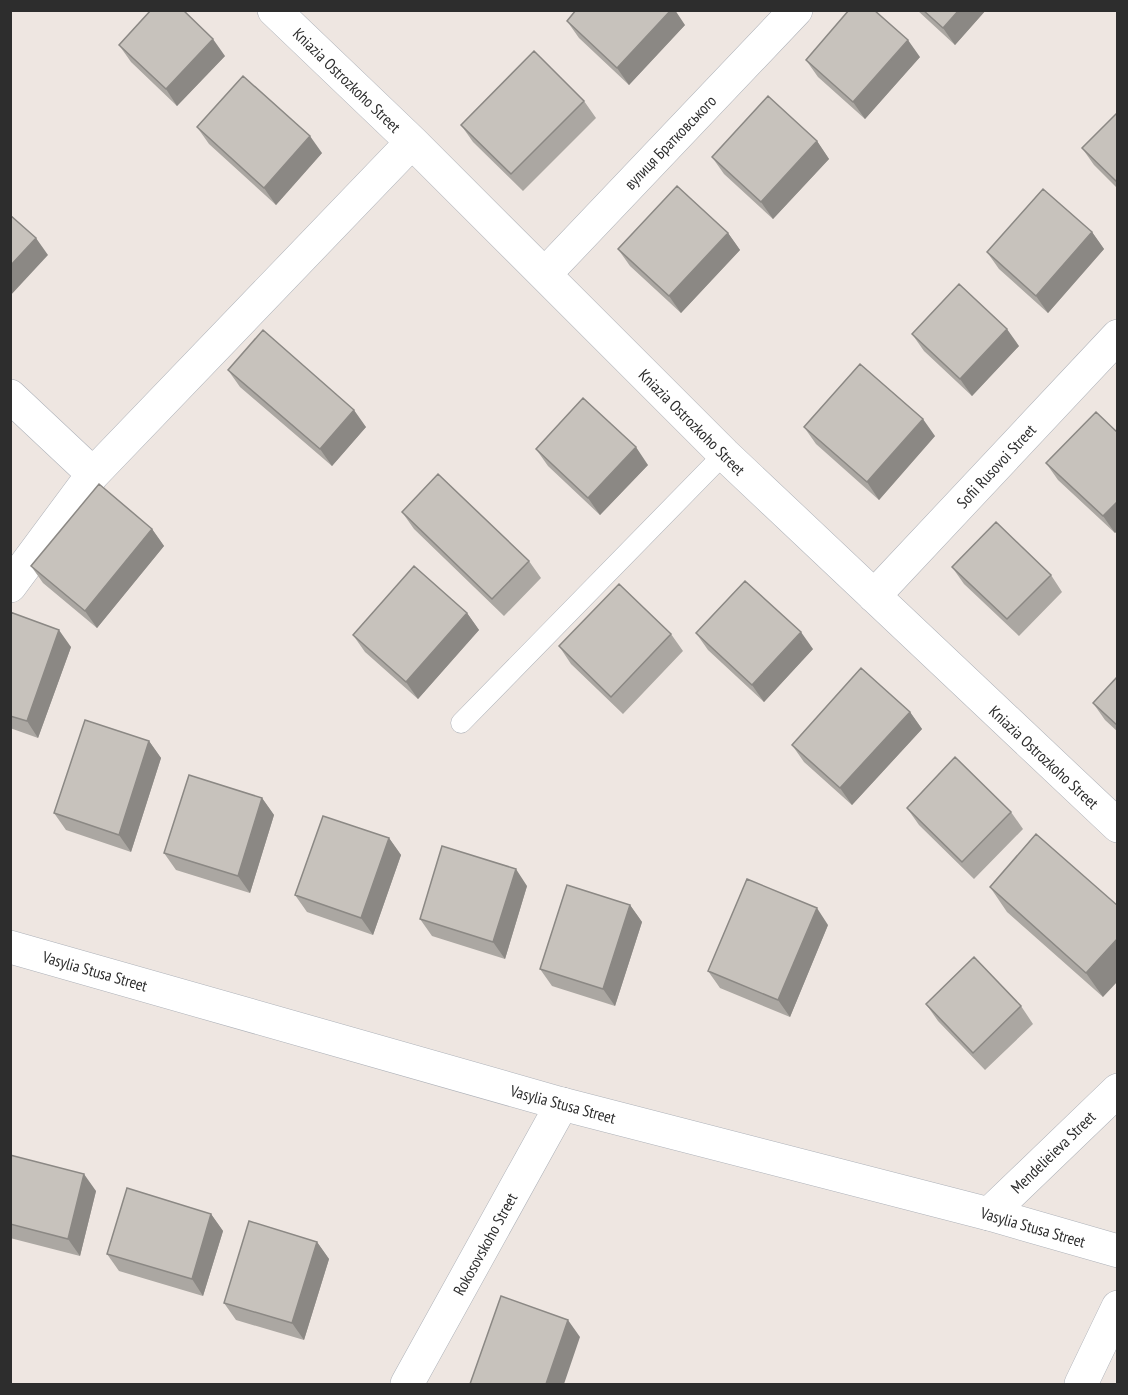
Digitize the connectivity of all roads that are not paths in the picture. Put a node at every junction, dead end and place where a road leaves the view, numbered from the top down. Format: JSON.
{"nodes":[{"id":1,"x":274,"y":10,"type":"edge"},
{"id":2,"x":796,"y":10,"type":"edge"},
{"id":3,"x":412,"y":142,"type":"junction"},
{"id":4,"x":545,"y":274,"type":"junction"},
{"id":5,"x":1118,"y":336,"type":"edge"},
{"id":6,"x":10,"y":396,"type":"edge"},
{"id":7,"x":724,"y":454,"type":"junction"},
{"id":8,"x":93,"y":474,"type":"junction"},
{"id":9,"x":10,"y":586,"type":"edge"},
{"id":10,"x":874,"y":596,"type":"junction"},
{"id":11,"x":461,"y":723,"type":"dead end"},
{"id":12,"x":1118,"y":826,"type":"edge"},
{"id":13,"x":10,"y":947,"type":"edge"},
{"id":14,"x":1118,"y":1090,"type":"edge"},
{"id":15,"x":562,"y":1104,"type":"junction"},
{"id":16,"x":988,"y":1214,"type":"junction"},
{"id":17,"x":1118,"y":1251,"type":"edge"},
{"id":18,"x":1118,"y":1307,"type":"edge"},
{"id":19,"x":407,"y":1384,"type":"edge"},
{"id":20,"x":1081,"y":1384,"type":"edge"}],
"edges":[{"from":1,"to":3,"type":"street","name":"Kniazia Ostrozkoho Street"},
{"from":2,"to":4,"type":"street","name":"вулиця Братковського"},
{"from":3,"to":4,"type":"street","name":"Kniazia Ostrozkoho Street"},
{"from":3,"to":8,"type":"street"},
{"from":4,"to":7,"type":"street","name":"Kniazia Ostrozkoho Street"},
{"from":5,"to":10,"type":"street","name":"Sofii Rusovoi Street"},
{"from":6,"to":8,"type":"street"},
{"from":7,"to":10,"type":"street","name":"Kniazia Ostrozkoho Street"},
{"from":7,"to":11,"type":"lane"},
{"from":8,"to":9,"type":"street"},
{"from":10,"to":12,"type":"street","name":"Kniazia Ostrozkoho Street"},
{"from":13,"to":15,"type":"street","name":"Vasylia Stusa Street"},
{"from":14,"to":16,"type":"street","name":"Mendelieieva Street"},
{"from":15,"to":16,"type":"street","name":"Vasylia Stusa Street"},
{"from":15,"to":19,"type":"street","name":"Rokosovskoho Street"},
{"from":16,"to":17,"type":"street","name":"Vasylia Stusa Street"},
{"from":18,"to":20,"type":"street"}]}
